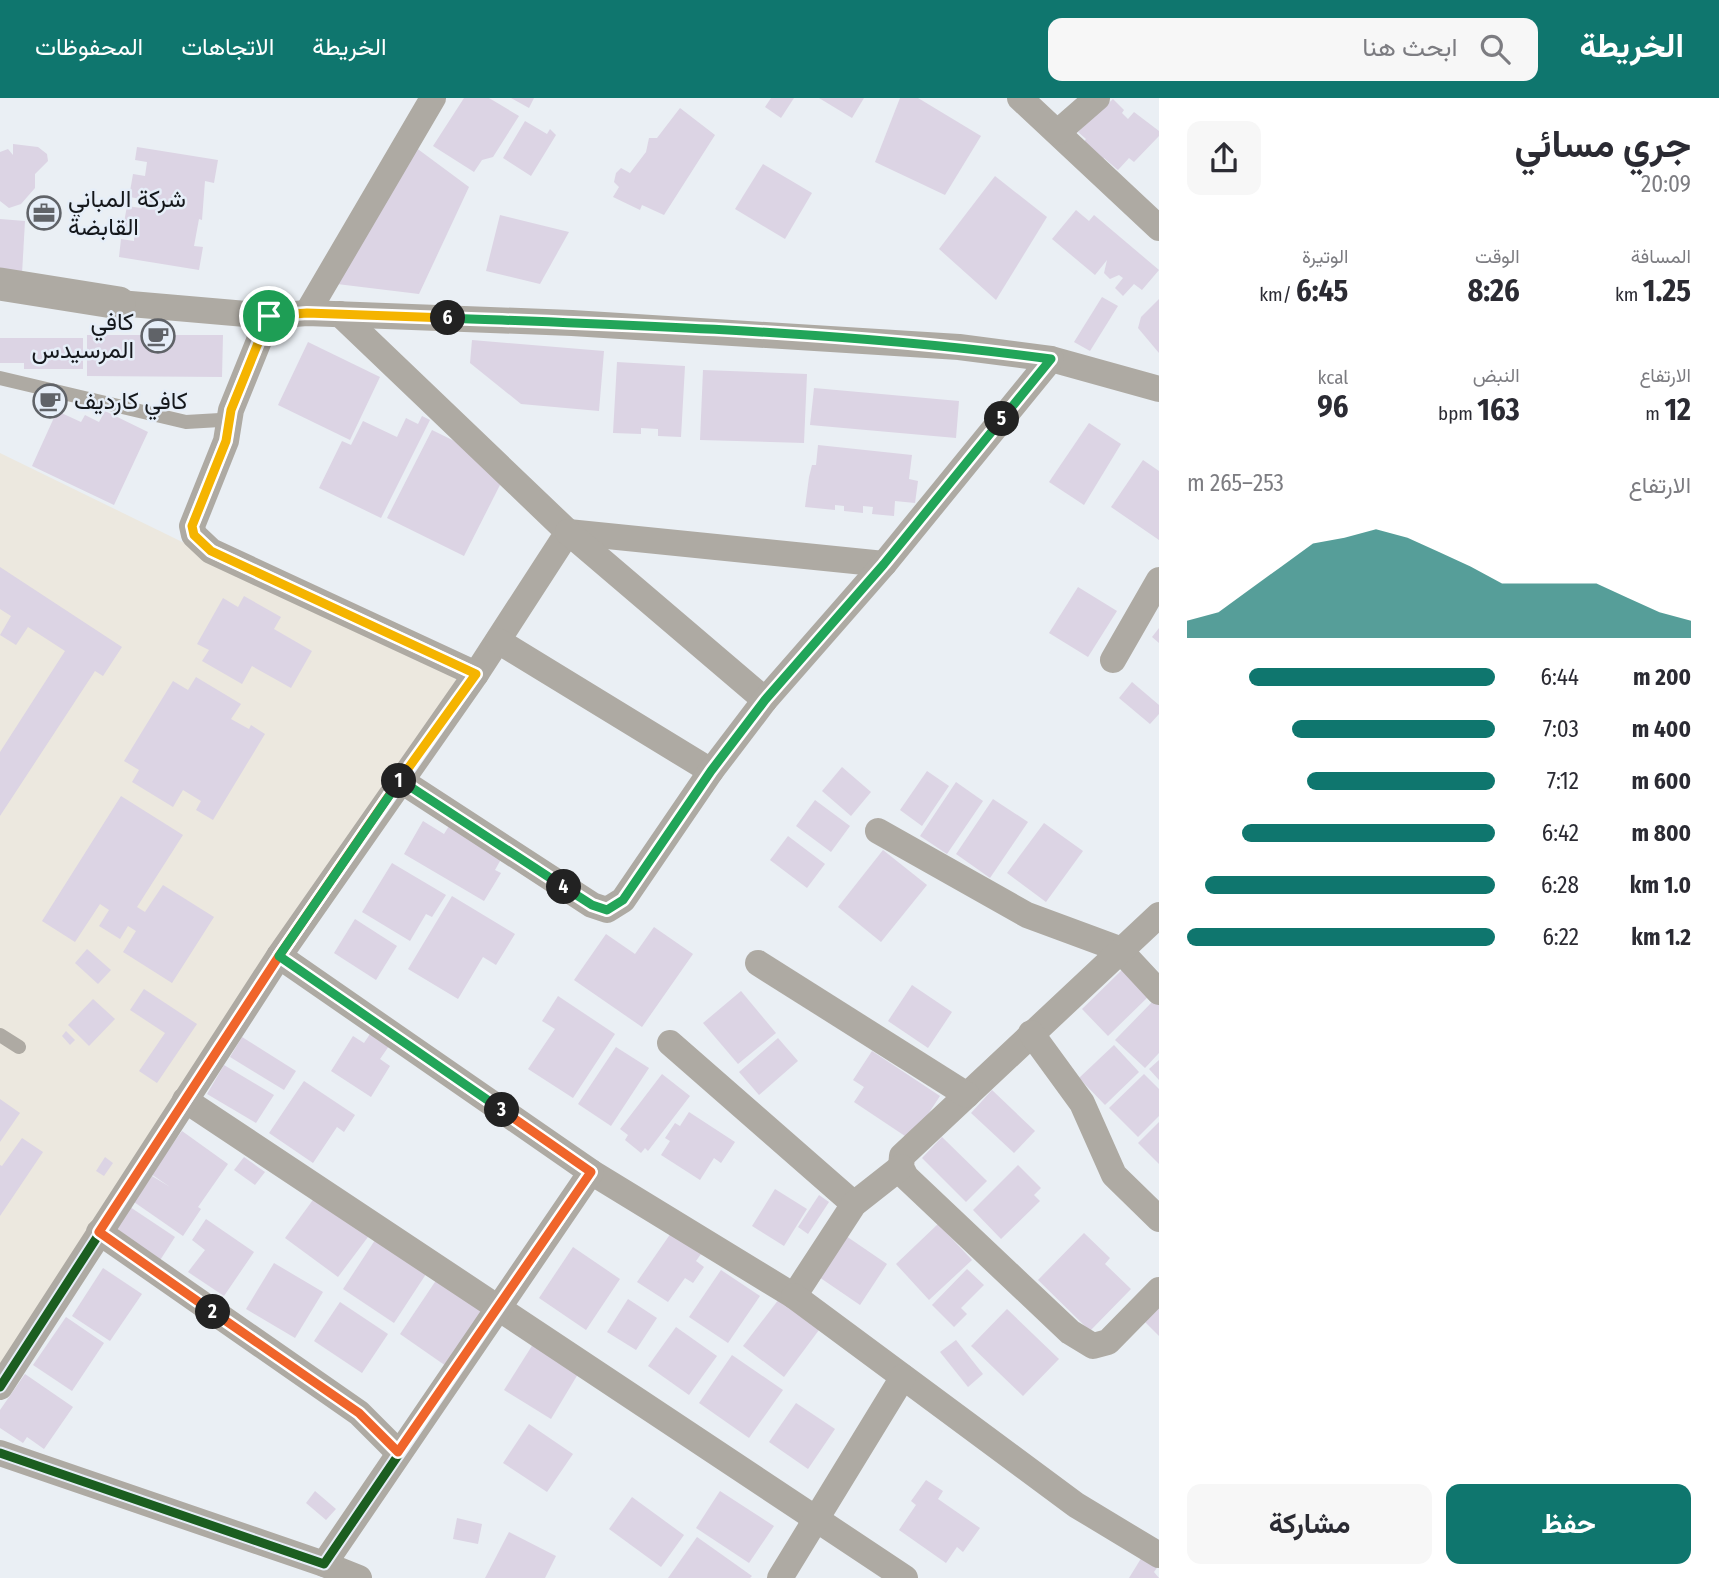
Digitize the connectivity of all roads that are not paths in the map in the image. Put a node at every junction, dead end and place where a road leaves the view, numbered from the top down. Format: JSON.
{"nodes":[{"id":1,"x":433,"y":98,"type":"edge"},
{"id":2,"x":1020,"y":98,"type":"edge"},
{"id":3,"x":1097,"y":98,"type":"edge"},
{"id":4,"x":1058,"y":132,"type":"junction"},
{"id":5,"x":1159,"y":228,"type":"edge"},
{"id":6,"x":0,"y":284,"type":"edge"},
{"id":7,"x":119,"y":303,"type":"junction"},
{"id":8,"x":0,"y":307,"type":"edge"},
{"id":9,"x":307,"y":313,"type":"junction"},
{"id":10,"x":340,"y":314,"type":"junction"},
{"id":11,"x":269,"y":316,"type":"junction"},
{"id":12,"x":1051,"y":359,"type":"junction"},
{"id":13,"x":0,"y":378,"type":"edge"},
{"id":14,"x":1159,"y":389,"type":"edge"},
{"id":15,"x":230,"y":422,"type":"junction"},
{"id":16,"x":568,"y":532,"type":"junction"},
{"id":17,"x":884,"y":564,"type":"junction"},
{"id":18,"x":1159,"y":580,"type":"edge"},
{"id":19,"x":498,"y":641,"type":"junction"},
{"id":20,"x":1113,"y":660,"type":"dead end"},
{"id":21,"x":476,"y":674,"type":"junction"},
{"id":22,"x":765,"y":700,"type":"junction"},
{"id":23,"x":711,"y":771,"type":"junction"},
{"id":24,"x":400,"y":780,"type":"junction"},
{"id":25,"x":878,"y":831,"type":"dead end"},
{"id":26,"x":1159,"y":915,"type":"edge"},
{"id":27,"x":1119,"y":949,"type":"junction"},
{"id":28,"x":279,"y":956,"type":"junction"},
{"id":29,"x":758,"y":962,"type":"dead end"},
{"id":30,"x":1159,"y":992,"type":"edge"},
{"id":31,"x":1031,"y":1033,"type":"junction"},
{"id":32,"x":0,"y":1035,"type":"edge"},
{"id":33,"x":670,"y":1043,"type":"dead end"},
{"id":34,"x":19,"y":1047,"type":"dead end"},
{"id":35,"x":967,"y":1095,"type":"junction"},
{"id":36,"x":185,"y":1100,"type":"junction"},
{"id":37,"x":901,"y":1167,"type":"junction"},
{"id":38,"x":591,"y":1172,"type":"junction"},
{"id":39,"x":854,"y":1204,"type":"junction"},
{"id":40,"x":1159,"y":1219,"type":"edge"},
{"id":41,"x":99,"y":1232,"type":"junction"},
{"id":42,"x":1159,"y":1290,"type":"edge"},
{"id":43,"x":794,"y":1296,"type":"junction"},
{"id":44,"x":496,"y":1307,"type":"junction"},
{"id":45,"x":902,"y":1377,"type":"junction"},
{"id":46,"x":0,"y":1387,"type":"edge"},
{"id":47,"x":398,"y":1452,"type":"junction"},
{"id":48,"x":0,"y":1453,"type":"edge"},
{"id":49,"x":816,"y":1519,"type":"junction"},
{"id":50,"x":1159,"y":1555,"type":"edge"},
{"id":51,"x":324,"y":1564,"type":"junction"},
{"id":52,"x":359,"y":1578,"type":"edge"},
{"id":53,"x":780,"y":1578,"type":"edge"},
{"id":54,"x":905,"y":1578,"type":"edge"}],
"edges":[{"from":1,"to":9,"type":"street"},
{"from":2,"to":4,"type":"street"},
{"from":3,"to":4,"type":"street"},
{"from":4,"to":5,"type":"street"},
{"from":6,"to":7,"type":"street"},
{"from":7,"to":8,"type":"street"},
{"from":7,"to":11,"type":"street"},
{"from":9,"to":10,"type":"street"},
{"from":9,"to":11,"type":"street"},
{"from":10,"to":12,"type":"street"},
{"from":10,"to":16,"type":"street"},
{"from":11,"to":15,"type":"street"},
{"from":12,"to":14,"type":"street"},
{"from":12,"to":17,"type":"street"},
{"from":13,"to":15,"type":"lane"},
{"from":15,"to":21,"type":"street"},
{"from":16,"to":17,"type":"street"},
{"from":16,"to":19,"type":"street"},
{"from":16,"to":22,"type":"street"},
{"from":17,"to":22,"type":"street"},
{"from":18,"to":20,"type":"street"},
{"from":19,"to":21,"type":"street"},
{"from":19,"to":23,"type":"street"},
{"from":21,"to":24,"type":"street"},
{"from":22,"to":23,"type":"street"},
{"from":23,"to":24,"type":"street"},
{"from":24,"to":28,"type":"street"},
{"from":25,"to":27,"type":"street"},
{"from":26,"to":27,"type":"street"},
{"from":27,"to":30,"type":"street"},
{"from":27,"to":31,"type":"street"},
{"from":28,"to":36,"type":"street"},
{"from":28,"to":38,"type":"street"},
{"from":29,"to":35,"type":"street"},
{"from":31,"to":35,"type":"street"},
{"from":31,"to":40,"type":"street"},
{"from":32,"to":34,"type":"lane"},
{"from":33,"to":39,"type":"street"},
{"from":35,"to":37,"type":"street"},
{"from":36,"to":41,"type":"street"},
{"from":36,"to":44,"type":"street"},
{"from":37,"to":39,"type":"street"},
{"from":37,"to":42,"type":"street"},
{"from":38,"to":43,"type":"street"},
{"from":38,"to":44,"type":"street"},
{"from":39,"to":43,"type":"street"},
{"from":41,"to":46,"type":"street"},
{"from":41,"to":47,"type":"street"},
{"from":43,"to":45,"type":"street"},
{"from":44,"to":47,"type":"street"},
{"from":44,"to":49,"type":"street"},
{"from":45,"to":49,"type":"street"},
{"from":45,"to":50,"type":"street"},
{"from":47,"to":51,"type":"street"},
{"from":48,"to":51,"type":"street"},
{"from":49,"to":53,"type":"street"},
{"from":49,"to":54,"type":"street"},
{"from":51,"to":52,"type":"street"}]}
